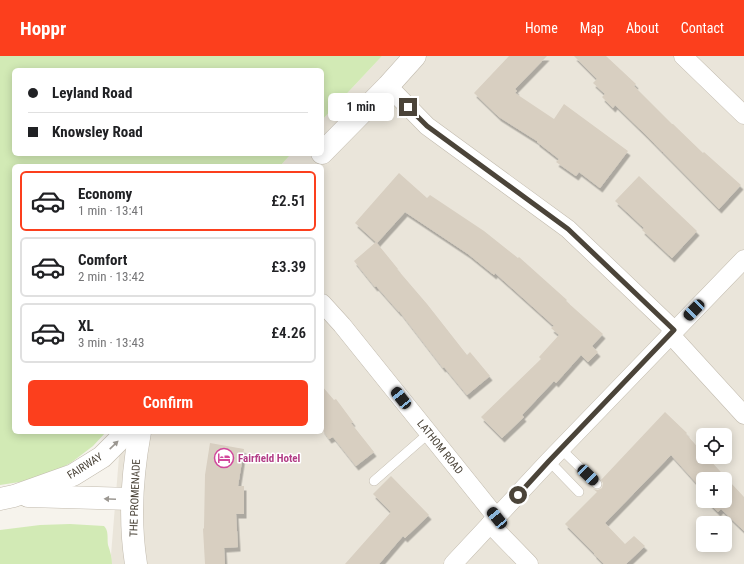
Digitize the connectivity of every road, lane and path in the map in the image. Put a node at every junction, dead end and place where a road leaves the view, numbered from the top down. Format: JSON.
{"nodes":[{"id":1,"x":415,"y":56,"type":"edge"},
{"id":2,"x":683,"y":56,"type":"edge"},
{"id":3,"x":388,"y":86,"type":"junction"},
{"id":4,"x":744,"y":115,"type":"edge"},
{"id":5,"x":324,"y":151,"type":"edge"},
{"id":6,"x":319,"y":156,"type":"edge"},
{"id":7,"x":311,"y":164,"type":"edge"},
{"id":8,"x":744,"y":259,"type":"edge"},
{"id":9,"x":324,"y":305,"type":"edge"},
{"id":10,"x":672,"y":332,"type":"junction"},
{"id":11,"x":744,"y":415,"type":"edge"},
{"id":12,"x":429,"y":433,"type":"junction"},
{"id":13,"x":125,"y":434,"type":"edge"},
{"id":14,"x":140,"y":434,"type":"edge"},
{"id":15,"x":555,"y":455,"type":"junction"},
{"id":16,"x":374,"y":481,"type":"dead end"},
{"id":17,"x":597,"y":484,"type":"dead end"},
{"id":18,"x":579,"y":492,"type":"dead end"},
{"id":19,"x":7,"y":498,"type":"edge"},
{"id":20,"x":132,"y":500,"type":"junction"},
{"id":21,"x":493,"y":521,"type":"junction"},
{"id":22,"x":136,"y":564,"type":"edge"},
{"id":23,"x":453,"y":564,"type":"edge"},
{"id":24,"x":529,"y":564,"type":"edge"}],
"edges":[{"from":1,"to":3,"type":"street"},
{"from":2,"to":4,"type":"street"},
{"from":3,"to":5,"type":"street"},
{"from":3,"to":10,"type":"street"},
{"from":6,"to":7,"type":"street"},
{"from":8,"to":10,"type":"street"},
{"from":9,"to":12,"type":"street","name":"LATHOM ROAD"},
{"from":10,"to":11,"type":"street"},
{"from":10,"to":15,"type":"street"},
{"from":12,"to":16,"type":"lane"},
{"from":12,"to":21,"type":"street","name":"LATHOM ROAD"},
{"from":19,"to":13,"type":"street","name":"FAIRWAY","one_way":true},
{"from":14,"to":20,"type":"street","name":"THE PROMENADE"},
{"from":15,"to":17,"type":"lane"},
{"from":15,"to":18,"type":"lane"},
{"from":15,"to":21,"type":"street"},
{"from":20,"to":19,"type":"street","name":"FAIRWAY","one_way":true},
{"from":20,"to":22,"type":"street","name":"THE PROMENADE"},
{"from":21,"to":23,"type":"street"},
{"from":21,"to":24,"type":"street","name":"LATHOM ROAD"}]}
